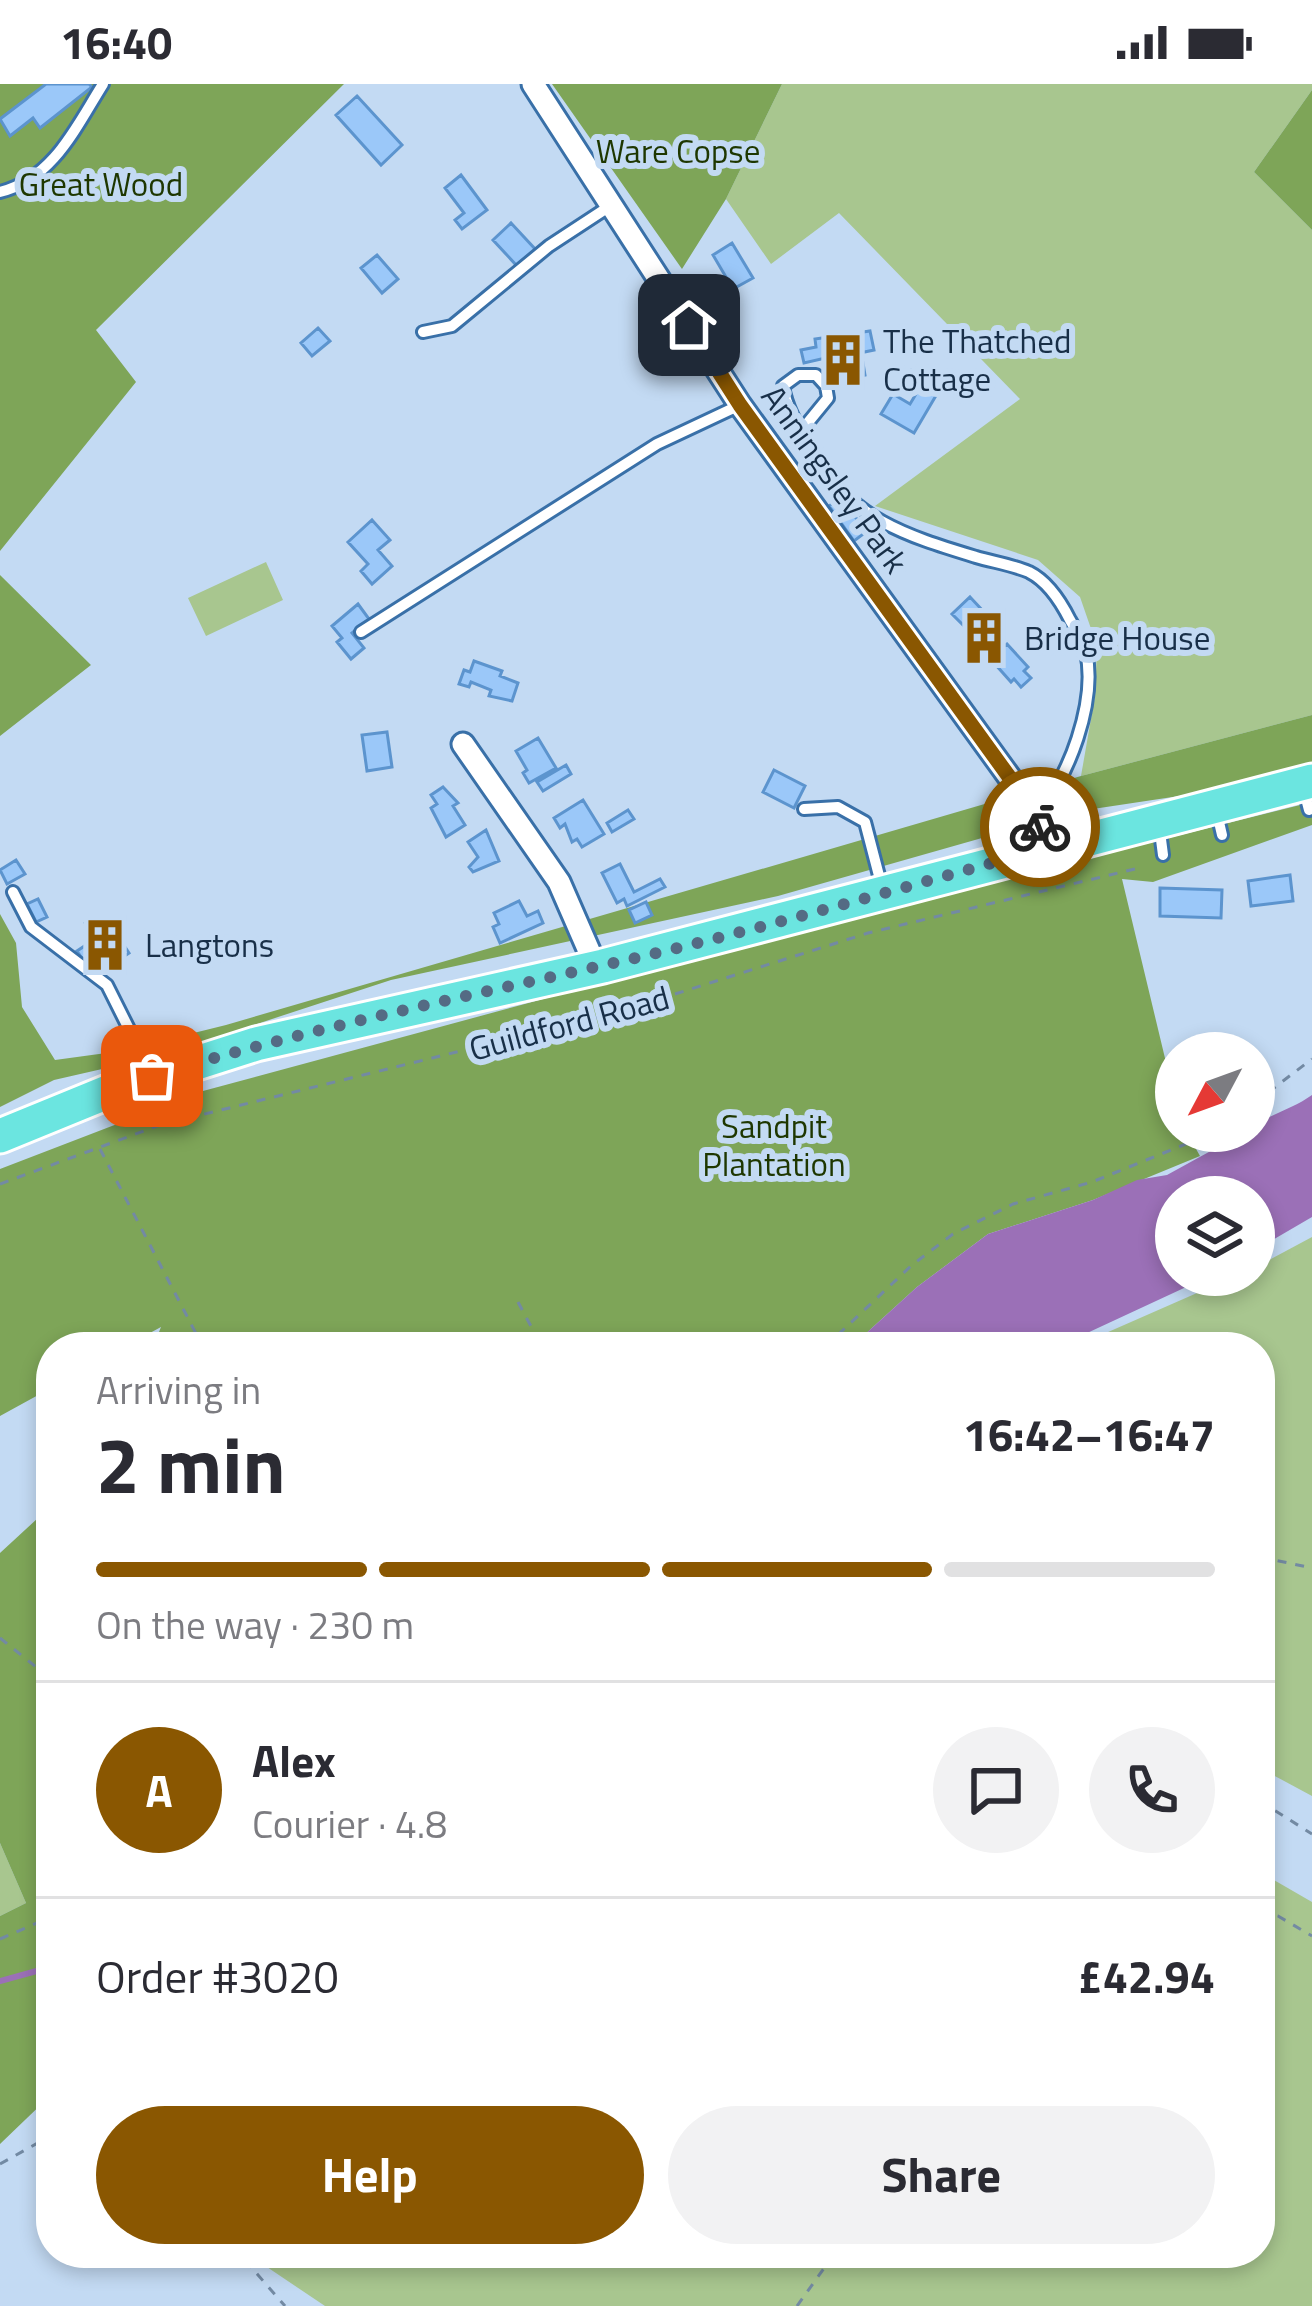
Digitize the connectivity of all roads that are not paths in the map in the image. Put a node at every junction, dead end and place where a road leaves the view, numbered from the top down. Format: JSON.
{"nodes":[{"id":1,"x":103,"y":84,"type":"edge"},
{"id":2,"x":533,"y":84,"type":"edge"},
{"id":3,"x":0,"y":192,"type":"edge"},
{"id":4,"x":613,"y":204,"type":"junction"},
{"id":5,"x":423,"y":332,"type":"dead end"},
{"id":6,"x":740,"y":405,"type":"junction"},
{"id":7,"x":801,"y":430,"type":"junction"},
{"id":8,"x":361,"y":632,"type":"dead end"},
{"id":9,"x":463,"y":744,"type":"dead end"},
{"id":10,"x":1308,"y":791,"type":"edge"},
{"id":11,"x":804,"y":809,"type":"dead end"},
{"id":12,"x":1036,"y":814,"type":"junction"},
{"id":13,"x":1046,"y":848,"type":"junction"},
{"id":14,"x":13,"y":892,"type":"dead end"},
{"id":15,"x":884,"y":894,"type":"junction"},
{"id":16,"x":596,"y":967,"type":"junction"},
{"id":17,"x":152,"y":1076,"type":"junction"},
{"id":18,"x":0,"y":1136,"type":"edge"}],
"edges":[{"from":1,"to":3,"type":"lane"},
{"from":2,"to":4,"type":"street","name":"Anningsley Park"},
{"from":4,"to":5,"type":"lane"},
{"from":4,"to":6,"type":"street","name":"Anningsley Park"},
{"from":6,"to":8,"type":"lane"},
{"from":6,"to":12,"type":"street","name":"Anningsley Park"},
{"from":7,"to":7,"type":"lane"},
{"from":7,"to":12,"type":"lane"},
{"from":9,"to":16,"type":"street"},
{"from":10,"to":13,"type":"main road","name":"Guildford Road"},
{"from":11,"to":15,"type":"lane"},
{"from":12,"to":13,"type":"street","name":"Anningsley Park"},
{"from":13,"to":15,"type":"main road","name":"Guildford Road"},
{"from":14,"to":17,"type":"lane"},
{"from":15,"to":16,"type":"main road","name":"Guildford Road"},
{"from":16,"to":17,"type":"main road","name":"Guildford Road"},
{"from":17,"to":18,"type":"main road","name":"Guildford Road"}]}
